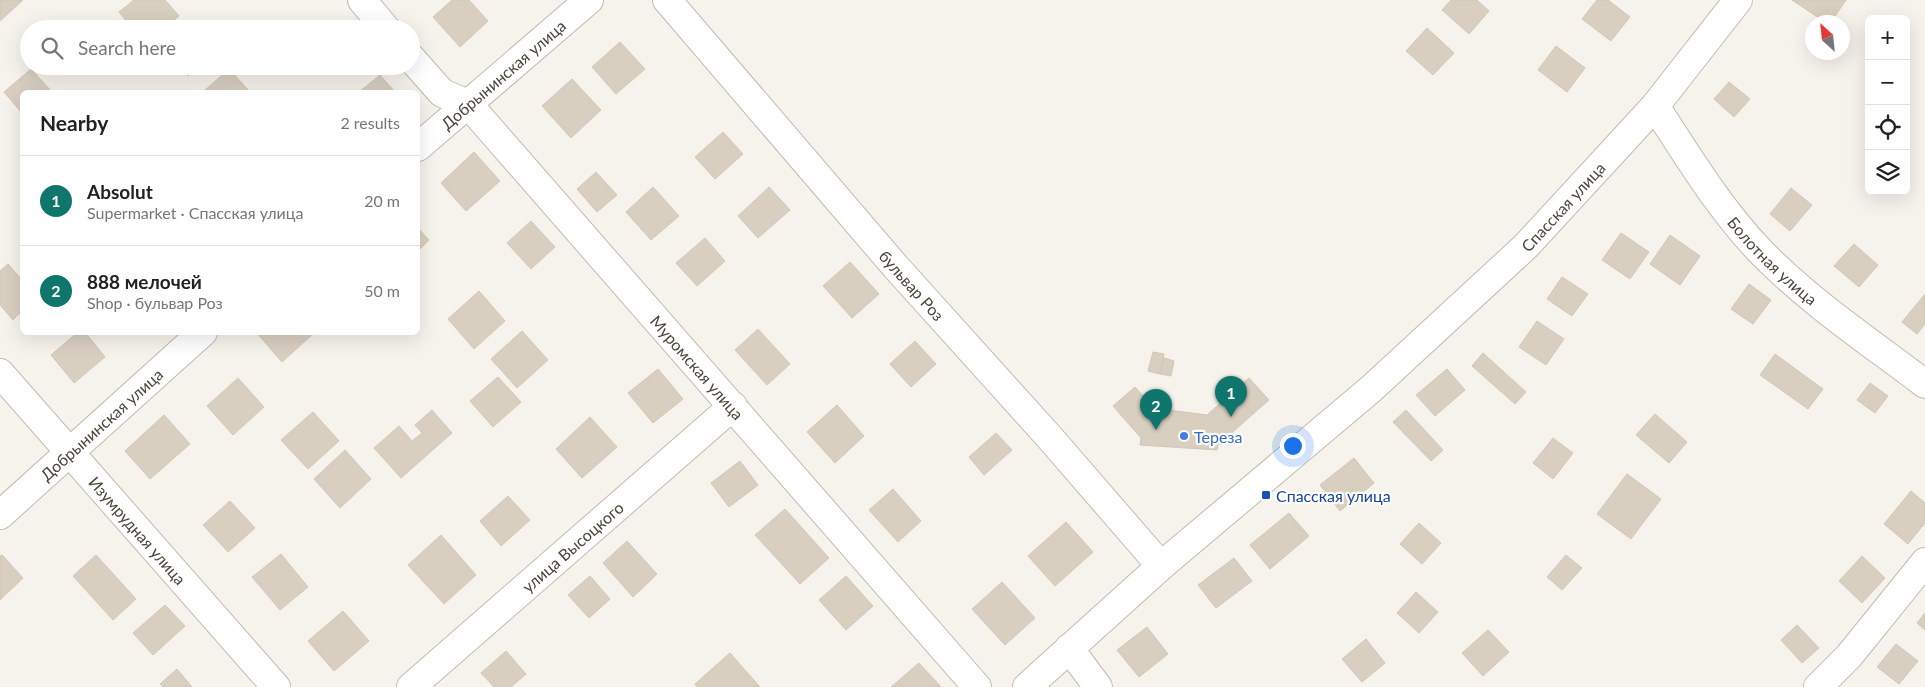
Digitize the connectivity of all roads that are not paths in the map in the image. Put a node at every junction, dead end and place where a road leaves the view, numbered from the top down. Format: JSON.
{"nodes":[{"id":1,"x":362,"y":0,"type":"edge"},
{"id":2,"x":589,"y":0,"type":"edge"},
{"id":3,"x":667,"y":0,"type":"edge"},
{"id":4,"x":1738,"y":0,"type":"edge"},
{"id":5,"x":379,"y":20,"type":"edge"},
{"id":6,"x":420,"y":68,"type":"edge"},
{"id":7,"x":468,"y":104,"type":"junction"},
{"id":8,"x":1655,"y":106,"type":"junction"},
{"id":9,"x":420,"y":145,"type":"edge"},
{"id":10,"x":199,"y":335,"type":"edge"},
{"id":11,"x":0,"y":373,"type":"edge"},
{"id":12,"x":1925,"y":384,"type":"edge"},
{"id":13,"x":733,"y":406,"type":"junction"},
{"id":14,"x":70,"y":451,"type":"junction"},
{"id":15,"x":0,"y":515,"type":"edge"},
{"id":16,"x":1925,"y":562,"type":"edge"},
{"id":17,"x":1161,"y":566,"type":"junction"},
{"id":18,"x":1069,"y":648,"type":"junction"},
{"id":19,"x":276,"y":687,"type":"edge"},
{"id":20,"x":411,"y":687,"type":"edge"},
{"id":21,"x":976,"y":687,"type":"edge"},
{"id":22,"x":1027,"y":687,"type":"edge"},
{"id":23,"x":1098,"y":687,"type":"edge"},
{"id":24,"x":1818,"y":687,"type":"edge"}],
"edges":[{"from":1,"to":5,"type":"street"},
{"from":2,"to":7,"type":"street","name":"Добрынинская улица"},
{"from":3,"to":17,"type":"street","name":"бульвар Роз"},
{"from":4,"to":8,"type":"street","name":"Спасская улица"},
{"from":6,"to":7,"type":"street","name":"Муромская улица"},
{"from":7,"to":9,"type":"street","name":"Добрынинская улица"},
{"from":7,"to":13,"type":"street","name":"Муромская улица"},
{"from":8,"to":12,"type":"street","name":"Болотная улица"},
{"from":8,"to":17,"type":"street","name":"Спасская улица"},
{"from":10,"to":14,"type":"street","name":"Добрынинская улица"},
{"from":11,"to":14,"type":"street","name":"Изумрудная улица"},
{"from":13,"to":20,"type":"street","name":"улица Высоцкого"},
{"from":13,"to":21,"type":"street","name":"Муромская улица"},
{"from":14,"to":15,"type":"street","name":"Добрынинская улица"},
{"from":14,"to":19,"type":"street","name":"Изумрудная улица"},
{"from":16,"to":24,"type":"street"},
{"from":17,"to":18,"type":"street","name":"Спасская улица"},
{"from":18,"to":22,"type":"street","name":"Спасская улица"},
{"from":18,"to":23,"type":"street"}]}
